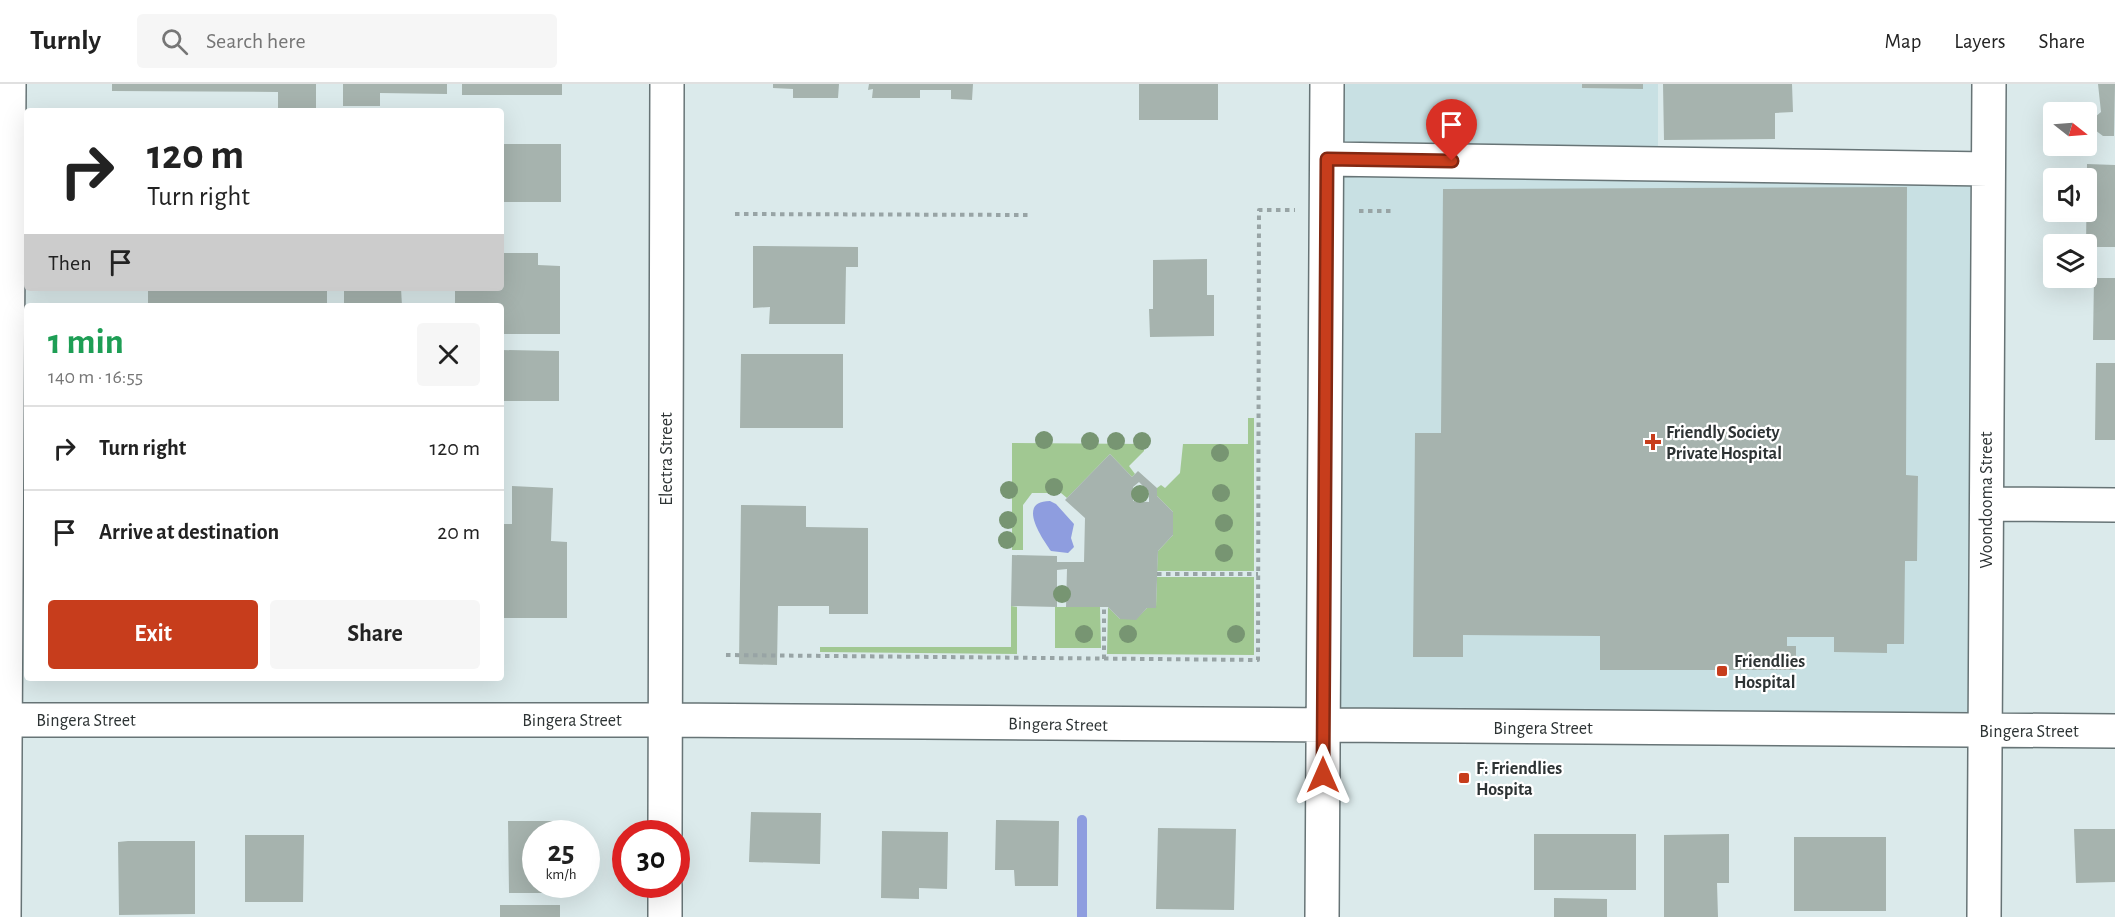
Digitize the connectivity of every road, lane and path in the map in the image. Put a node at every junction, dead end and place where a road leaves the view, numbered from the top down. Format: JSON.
{"nodes":[{"id":1,"x":9,"y":84,"type":"edge"},
{"id":2,"x":667,"y":84,"type":"edge"},
{"id":3,"x":1327,"y":84,"type":"edge"},
{"id":4,"x":1989,"y":84,"type":"edge"},
{"id":5,"x":1327,"y":159,"type":"junction"},
{"id":6,"x":1988,"y":169,"type":"junction"},
{"id":7,"x":1295,"y":210,"type":"dead end"},
{"id":8,"x":1356,"y":211,"type":"dead end"},
{"id":9,"x":1394,"y":211,"type":"dead end"},
{"id":10,"x":735,"y":214,"type":"dead end"},
{"id":11,"x":1030,"y":215,"type":"dead end"},
{"id":12,"x":1987,"y":504,"type":"junction"},
{"id":13,"x":2115,"y":505,"type":"edge"},
{"id":14,"x":1157,"y":574,"type":"dead end"},
{"id":15,"x":1258,"y":574,"type":"junction"},
{"id":16,"x":1104,"y":607,"type":"dead end"},
{"id":17,"x":726,"y":655,"type":"dead end"},
{"id":18,"x":1104,"y":659,"type":"junction"},
{"id":19,"x":3,"y":720,"type":"edge"},
{"id":20,"x":666,"y":720,"type":"junction"},
{"id":21,"x":1323,"y":727,"type":"junction"},
{"id":22,"x":1985,"y":730,"type":"junction"},
{"id":23,"x":2115,"y":731,"type":"edge"},
{"id":24,"x":665,"y":820,"type":"edge"},
{"id":25,"x":665,"y":898,"type":"edge"},
{"id":26,"x":4,"y":917,"type":"edge"},
{"id":27,"x":665,"y":917,"type":"edge"},
{"id":28,"x":1322,"y":917,"type":"edge"},
{"id":29,"x":1984,"y":917,"type":"edge"}],
"edges":[{"from":1,"to":19,"type":"street"},
{"from":2,"to":20,"type":"street","name":"Electra Street"},
{"from":3,"to":5,"type":"street"},
{"from":4,"to":6,"type":"street","name":"Woondooma Street"},
{"from":5,"to":6,"type":"street"},
{"from":5,"to":21,"type":"street"},
{"from":6,"to":12,"type":"street","name":"Woondooma Street"},
{"from":7,"to":15,"type":"path"},
{"from":8,"to":9,"type":"path"},
{"from":10,"to":11,"type":"path"},
{"from":12,"to":13,"type":"street"},
{"from":12,"to":22,"type":"street","name":"Woondooma Street"},
{"from":14,"to":15,"type":"path"},
{"from":15,"to":18,"type":"path"},
{"from":16,"to":18,"type":"path"},
{"from":17,"to":18,"type":"path"},
{"from":19,"to":20,"type":"street","name":"Bingera Street"},
{"from":19,"to":26,"type":"street"},
{"from":20,"to":21,"type":"street","name":"Bingera Street"},
{"from":20,"to":24,"type":"street","name":"Electra Street"},
{"from":21,"to":22,"type":"street","name":"Bingera Street"},
{"from":21,"to":28,"type":"street"},
{"from":22,"to":23,"type":"street","name":"Bingera Street"},
{"from":22,"to":29,"type":"street","name":"Woondooma Street"},
{"from":25,"to":27,"type":"street"}]}
